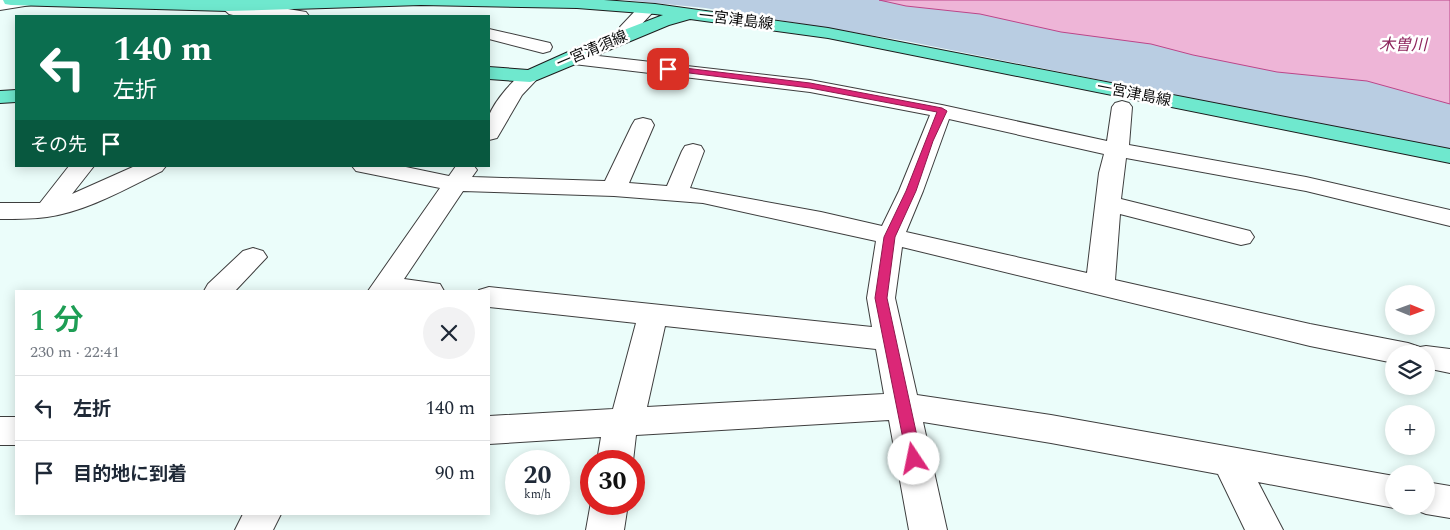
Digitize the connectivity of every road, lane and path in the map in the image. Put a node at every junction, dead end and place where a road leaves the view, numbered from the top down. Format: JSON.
{"nodes":[{"id":1,"x":18,"y":0,"type":"edge"},
{"id":2,"x":0,"y":5,"type":"edge"},
{"id":3,"x":228,"y":6,"type":"junction"},
{"id":4,"x":643,"y":13,"type":"dead end"},
{"id":5,"x":297,"y":15,"type":"edge"},
{"id":6,"x":694,"y":15,"type":"junction"},
{"id":7,"x":634,"y":32,"type":"junction"},
{"id":8,"x":490,"y":34,"type":"edge"},
{"id":9,"x":543,"y":47,"type":"dead end"},
{"id":10,"x":572,"y":59,"type":"junction"},
{"id":11,"x":490,"y":73,"type":"edge"},
{"id":12,"x":530,"y":76,"type":"junction"},
{"id":13,"x":15,"y":96,"type":"edge"},
{"id":14,"x":0,"y":97,"type":"edge"},
{"id":15,"x":1122,"y":107,"type":"dead end"},
{"id":16,"x":942,"y":111,"type":"junction"},
{"id":17,"x":643,"y":124,"type":"dead end"},
{"id":18,"x":490,"y":131,"type":"edge"},
{"id":19,"x":1117,"y":149,"type":"junction"},
{"id":20,"x":694,"y":151,"type":"dead end"},
{"id":21,"x":1450,"y":156,"type":"edge"},
{"id":22,"x":81,"y":167,"type":"edge"},
{"id":23,"x":152,"y":167,"type":"edge"},
{"id":24,"x":375,"y":167,"type":"edge"},
{"id":25,"x":461,"y":175,"type":"edge"},
{"id":26,"x":614,"y":189,"type":"junction"},
{"id":27,"x":676,"y":193,"type":"junction"},
{"id":28,"x":1108,"y":203,"type":"junction"},
{"id":29,"x":37,"y":210,"type":"junction"},
{"id":30,"x":0,"y":211,"type":"edge"},
{"id":31,"x":1450,"y":218,"type":"edge"},
{"id":32,"x":0,"y":230,"type":"edge"},
{"id":33,"x":890,"y":237,"type":"junction"},
{"id":34,"x":1240,"y":237,"type":"dead end"},
{"id":35,"x":253,"y":257,"type":"dead end"},
{"id":36,"x":1100,"y":287,"type":"junction"},
{"id":37,"x":384,"y":289,"type":"edge"},
{"id":38,"x":219,"y":290,"type":"edge"},
{"id":39,"x":407,"y":290,"type":"edge"},
{"id":40,"x":490,"y":298,"type":"edge"},
{"id":41,"x":653,"y":315,"type":"junction"},
{"id":42,"x":889,"y":340,"type":"junction"},
{"id":43,"x":1385,"y":350,"type":"edge"},
{"id":44,"x":1435,"y":358,"type":"edge"},
{"id":45,"x":1450,"y":361,"type":"edge"},
{"id":46,"x":904,"y":406,"type":"junction"},
{"id":47,"x":624,"y":423,"type":"junction"},
{"id":48,"x":490,"y":430,"type":"edge"},
{"id":49,"x":0,"y":431,"type":"edge"},
{"id":50,"x":15,"y":431,"type":"edge"},
{"id":51,"x":618,"y":450,"type":"edge"},
{"id":52,"x":1230,"y":463,"type":"junction"},
{"id":53,"x":1385,"y":490,"type":"edge"},
{"id":54,"x":1435,"y":500,"type":"edge"},
{"id":55,"x":1450,"y":502,"type":"edge"},
{"id":56,"x":262,"y":515,"type":"edge"},
{"id":57,"x":607,"y":515,"type":"edge"},
{"id":58,"x":254,"y":530,"type":"edge"},
{"id":59,"x":605,"y":530,"type":"edge"},
{"id":60,"x":928,"y":530,"type":"edge"},
{"id":61,"x":1264,"y":530,"type":"edge"}],
"edges":[{"from":1,"to":2,"type":"street"},
{"from":1,"to":3,"type":"main road","name":"一宮津島線"},
{"from":3,"to":5,"type":"street"},
{"from":3,"to":6,"type":"main road","name":"一宮津島線"},
{"from":4,"to":7,"type":"street"},
{"from":6,"to":7,"type":"main road","name":"一宮清須線"},
{"from":6,"to":21,"type":"main road","name":"一宮津島線"},
{"from":7,"to":10,"type":"main road","name":"一宮清須線"},
{"from":8,"to":9,"type":"street"},
{"from":10,"to":12,"type":"main road","name":"一宮清須線"},
{"from":10,"to":16,"type":"street"},
{"from":11,"to":12,"type":"main road","name":"一宮清須線"},
{"from":12,"to":18,"type":"street"},
{"from":13,"to":14,"type":"main road"},
{"from":15,"to":19,"type":"street"},
{"from":16,"to":19,"type":"street"},
{"from":16,"to":33,"type":"street"},
{"from":17,"to":26,"type":"street"},
{"from":19,"to":28,"type":"street"},
{"from":19,"to":31,"type":"street"},
{"from":20,"to":27,"type":"street"},
{"from":22,"to":29,"type":"street"},
{"from":23,"to":29,"type":"street"},
{"from":24,"to":25,"type":"street"},
{"from":25,"to":26,"type":"street"},
{"from":25,"to":37,"type":"street"},
{"from":26,"to":27,"type":"street"},
{"from":27,"to":33,"type":"street"},
{"from":28,"to":34,"type":"street"},
{"from":28,"to":36,"type":"street"},
{"from":29,"to":30,"type":"street"},
{"from":29,"to":32,"type":"street"},
{"from":33,"to":36,"type":"street"},
{"from":33,"to":42,"type":"street"},
{"from":35,"to":38,"type":"street"},
{"from":36,"to":43,"type":"street"},
{"from":37,"to":39,"type":"street"},
{"from":40,"to":41,"type":"street"},
{"from":41,"to":42,"type":"street"},
{"from":41,"to":47,"type":"street"},
{"from":42,"to":46,"type":"street"},
{"from":44,"to":45,"type":"street"},
{"from":46,"to":47,"type":"street"},
{"from":46,"to":52,"type":"street"},
{"from":46,"to":60,"type":"street"},
{"from":47,"to":48,"type":"street"},
{"from":47,"to":51,"type":"street"},
{"from":49,"to":50,"type":"street"},
{"from":52,"to":53,"type":"street"},
{"from":52,"to":61,"type":"street"},
{"from":54,"to":55,"type":"street"},
{"from":56,"to":58,"type":"street"},
{"from":57,"to":59,"type":"street"}]}
